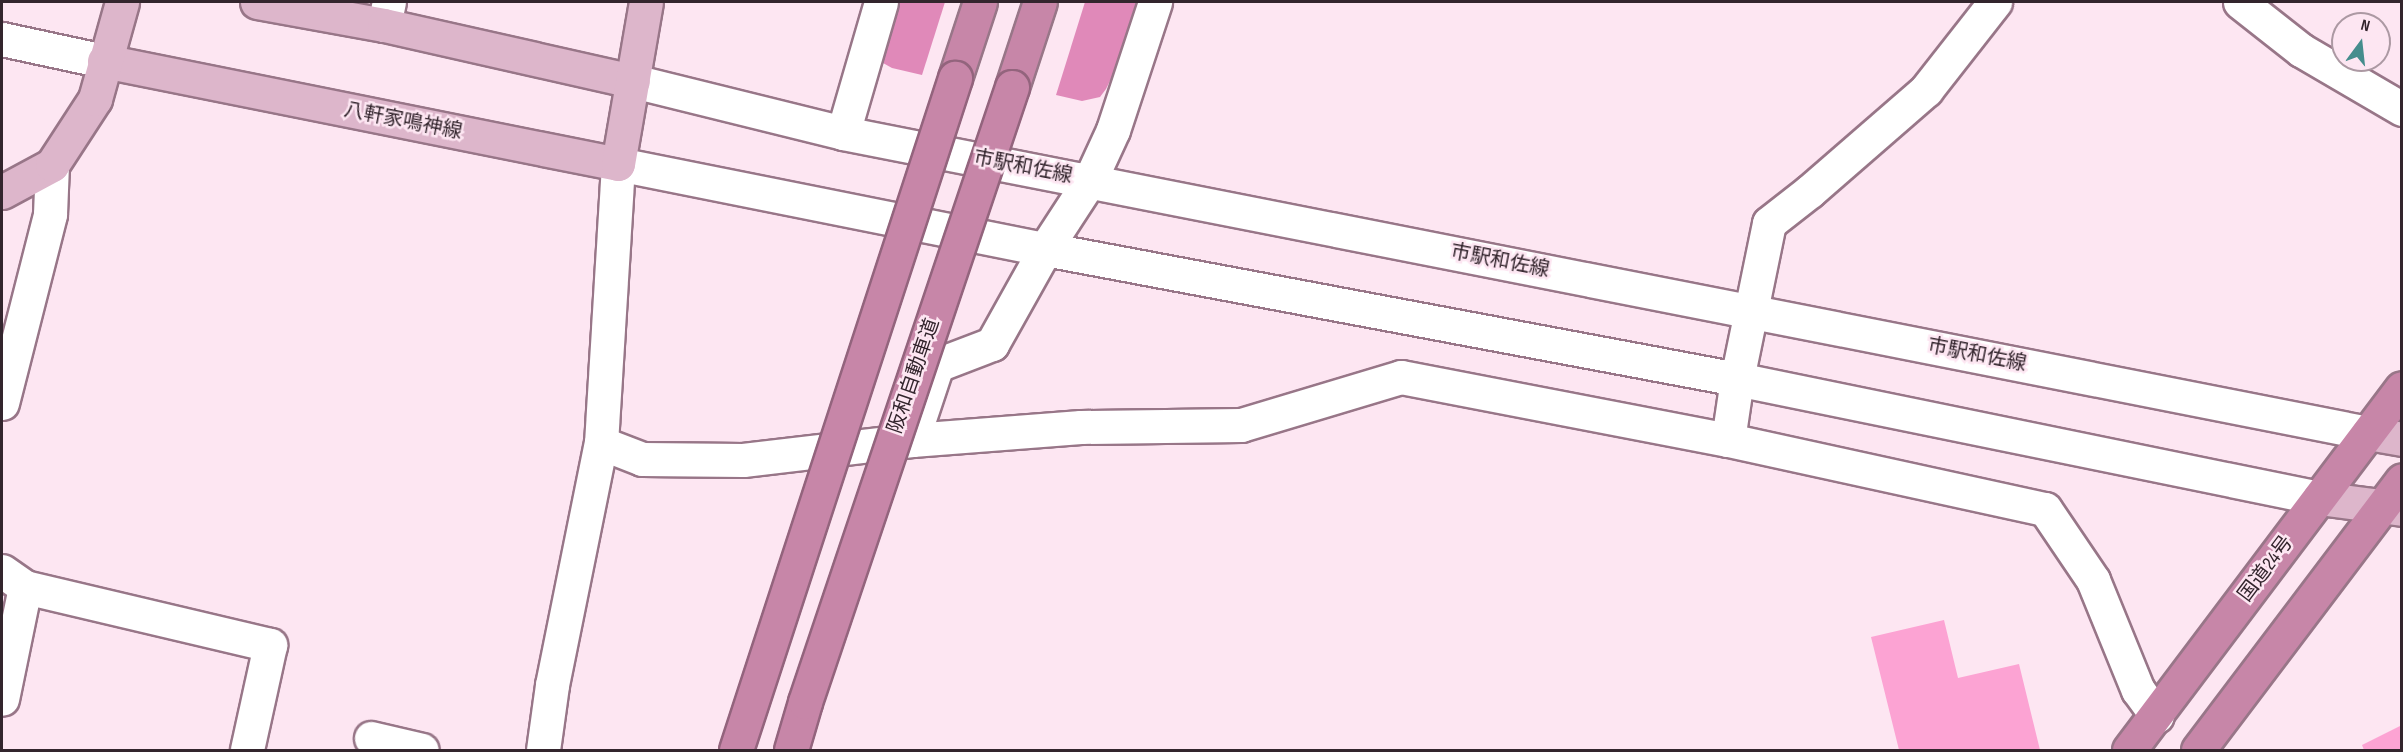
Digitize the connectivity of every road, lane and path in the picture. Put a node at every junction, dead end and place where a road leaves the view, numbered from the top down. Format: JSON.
{"nodes":[{"id":1,"x":122,"y":2,"type":"edge"},
{"id":2,"x":257,"y":2,"type":"edge"},
{"id":3,"x":646,"y":2,"type":"edge"},
{"id":4,"x":881,"y":2,"type":"edge"},
{"id":5,"x":980,"y":2,"type":"edge"},
{"id":6,"x":1040,"y":2,"type":"edge"},
{"id":7,"x":1155,"y":2,"type":"edge"},
{"id":8,"x":1995,"y":2,"type":"edge"},
{"id":9,"x":2240,"y":2,"type":"edge"},
{"id":10,"x":387,"y":13,"type":"edge"},
{"id":11,"x":2,"y":39,"type":"edge"},
{"id":12,"x":104,"y":61,"type":"junction"},
{"id":13,"x":633,"y":81,"type":"junction"},
{"id":14,"x":2402,"y":109,"type":"edge"},
{"id":15,"x":843,"y":133,"type":"junction"},
{"id":16,"x":618,"y":164,"type":"junction"},
{"id":17,"x":52,"y":165,"type":"junction"},
{"id":18,"x":1090,"y":180,"type":"junction"},
{"id":19,"x":2,"y":192,"type":"edge"},
{"id":20,"x":1046,"y":249,"type":"junction"},
{"id":21,"x":1751,"y":310,"type":"junction"},
{"id":22,"x":1737,"y":379,"type":"junction"},
{"id":23,"x":2402,"y":388,"type":"edge"},
{"id":24,"x":2,"y":403,"type":"edge"},
{"id":25,"x":2368,"y":433,"type":"junction"},
{"id":26,"x":2402,"y":439,"type":"edge"},
{"id":27,"x":912,"y":440,"type":"junction"},
{"id":28,"x":1728,"y":440,"type":"junction"},
{"id":29,"x":601,"y":443,"type":"junction"},
{"id":30,"x":2402,"y":480,"type":"edge"},
{"id":31,"x":2319,"y":498,"type":"junction"},
{"id":32,"x":2391,"y":507,"type":"edge"},
{"id":33,"x":13,"y":579,"type":"edge"},
{"id":34,"x":2,"y":699,"type":"edge"},
{"id":35,"x":2157,"y":716,"type":"junction"},
{"id":36,"x":371,"y":738,"type":"dead end"},
{"id":37,"x":247,"y":750,"type":"edge"},
{"id":38,"x":422,"y":750,"type":"edge"},
{"id":39,"x":543,"y":750,"type":"edge"},
{"id":40,"x":736,"y":750,"type":"edge"},
{"id":41,"x":791,"y":750,"type":"edge"},
{"id":42,"x":2129,"y":750,"type":"edge"},
{"id":43,"x":2198,"y":750,"type":"edge"}],
"edges":[{"from":1,"to":12,"type":"main road"},
{"from":2,"to":10,"type":"main road"},
{"from":3,"to":13,"type":"main road"},
{"from":4,"to":15,"type":"street"},
{"from":5,"to":40,"type":"highway","bridge":true},
{"from":6,"to":41,"type":"highway","name":"阪和自動車道","bridge":true},
{"from":7,"to":18,"type":"street"},
{"from":8,"to":21,"type":"street"},
{"from":9,"to":14,"type":"street"},
{"from":10,"to":13,"type":"main road"},
{"from":11,"to":12,"type":"street"},
{"from":12,"to":16,"type":"main road","name":"八軒家鳴神線"},
{"from":12,"to":17,"type":"main road"},
{"from":13,"to":15,"type":"street","name":"市駅和佐線"},
{"from":13,"to":16,"type":"main road"},
{"from":15,"to":18,"type":"street","name":"市駅和佐線"},
{"from":16,"to":20,"type":"street"},
{"from":16,"to":29,"type":"street"},
{"from":17,"to":19,"type":"main road"},
{"from":17,"to":24,"type":"street"},
{"from":18,"to":20,"type":"street"},
{"from":18,"to":21,"type":"street","name":"市駅和佐線"},
{"from":20,"to":22,"type":"street"},
{"from":20,"to":27,"type":"street"},
{"from":21,"to":22,"type":"street"},
{"from":21,"to":25,"type":"street","name":"市駅和佐線"},
{"from":22,"to":28,"type":"street"},
{"from":22,"to":31,"type":"street"},
{"from":23,"to":25,"type":"highway","name":"国道24号"},
{"from":25,"to":26,"type":"main road"},
{"from":25,"to":31,"type":"highway","name":"国道24号"},
{"from":27,"to":28,"type":"street"},
{"from":27,"to":29,"type":"street"},
{"from":28,"to":35,"type":"street"},
{"from":29,"to":39,"type":"street"},
{"from":30,"to":32,"type":"highway"},
{"from":31,"to":32,"type":"main road"},
{"from":31,"to":35,"type":"highway","name":"国道24号"},
{"from":32,"to":43,"type":"highway"},
{"from":33,"to":34,"type":"street"},
{"from":33,"to":37,"type":"street"},
{"from":35,"to":42,"type":"highway","name":"国道24号"},
{"from":36,"to":38,"type":"street"}]}
